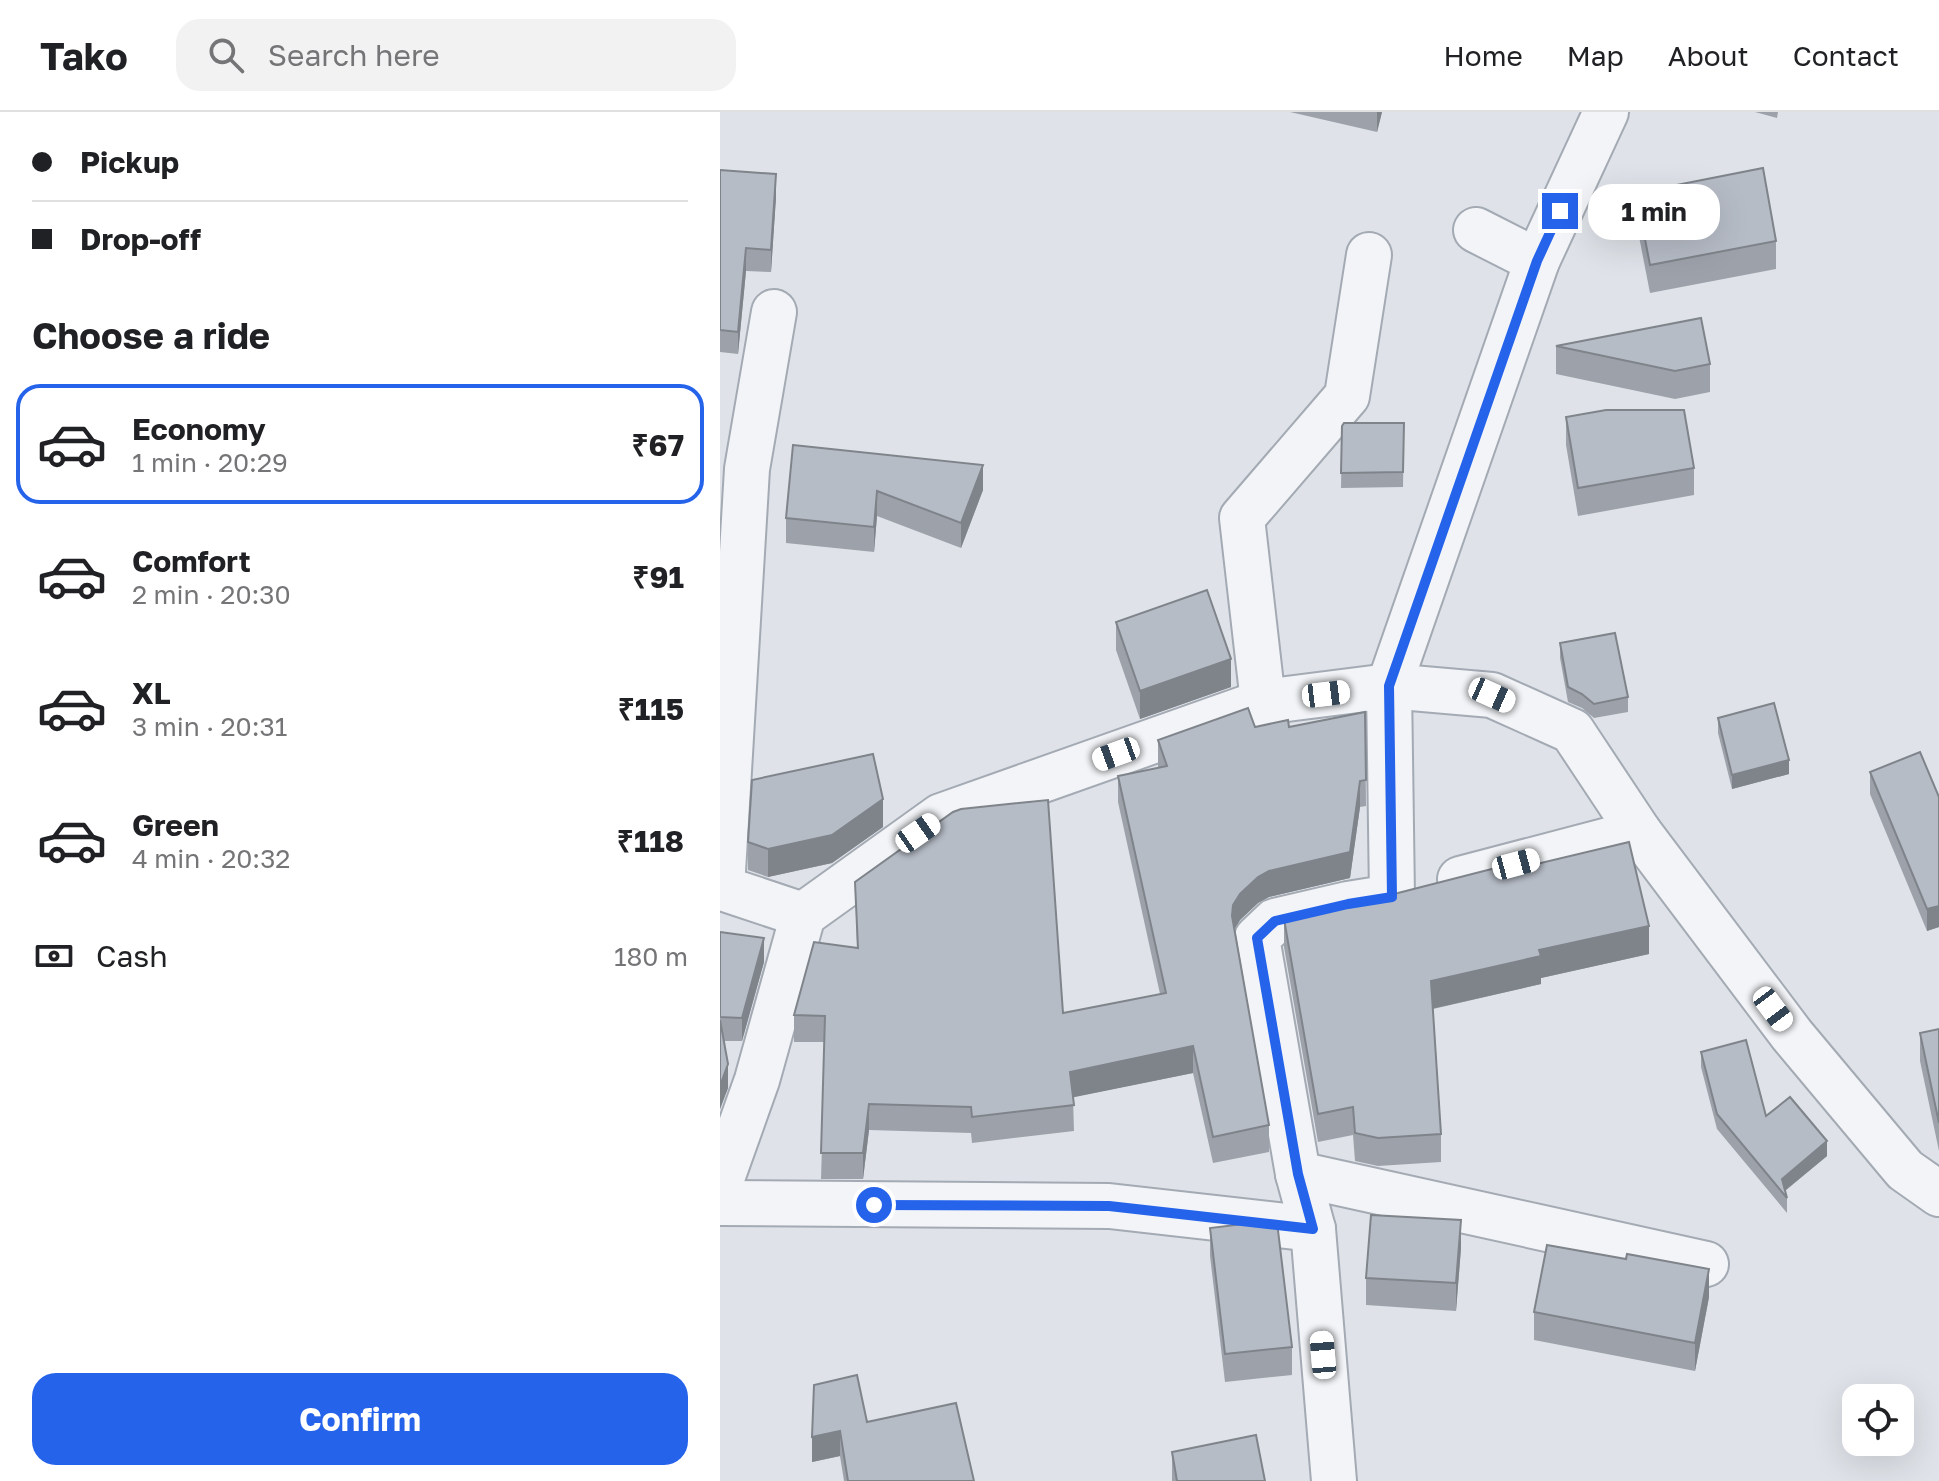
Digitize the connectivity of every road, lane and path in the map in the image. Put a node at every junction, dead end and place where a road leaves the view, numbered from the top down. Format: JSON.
{"nodes":[{"id":1,"x":1606,"y":112,"type":"edge"},
{"id":2,"x":1476,"y":230,"type":"dead end"},
{"id":3,"x":1369,"y":255,"type":"dead end"},
{"id":4,"x":1537,"y":261,"type":"junction"},
{"id":5,"x":774,"y":312,"type":"dead end"},
{"id":6,"x":733,"y":468,"type":"edge"},
{"id":7,"x":1389,"y":686,"type":"junction"},
{"id":8,"x":1263,"y":702,"type":"junction"},
{"id":9,"x":1639,"y":832,"type":"junction"},
{"id":10,"x":1392,"y":897,"type":"junction"},
{"id":11,"x":803,"y":915,"type":"junction"},
{"id":12,"x":1298,"y":1174,"type":"junction"},
{"id":13,"x":720,"y":1184,"type":"edge"},
{"id":14,"x":1939,"y":1194,"type":"edge"},
{"id":15,"x":720,"y":1203,"type":"edge"},
{"id":16,"x":1313,"y":1229,"type":"junction"},
{"id":17,"x":1706,"y":1264,"type":"dead end"},
{"id":18,"x":1334,"y":1481,"type":"edge"}],
"edges":[{"from":1,"to":4,"type":"street"},
{"from":2,"to":4,"type":"street"},
{"from":3,"to":8,"type":"street"},
{"from":4,"to":7,"type":"street"},
{"from":5,"to":6,"type":"street"},
{"from":6,"to":11,"type":"street"},
{"from":7,"to":8,"type":"street"},
{"from":7,"to":9,"type":"street"},
{"from":7,"to":10,"type":"street"},
{"from":8,"to":11,"type":"street"},
{"from":9,"to":10,"type":"street"},
{"from":9,"to":14,"type":"street"},
{"from":10,"to":12,"type":"street"},
{"from":11,"to":13,"type":"street"},
{"from":12,"to":16,"type":"street"},
{"from":12,"to":17,"type":"street"},
{"from":15,"to":16,"type":"street"},
{"from":16,"to":18,"type":"street"}]}
